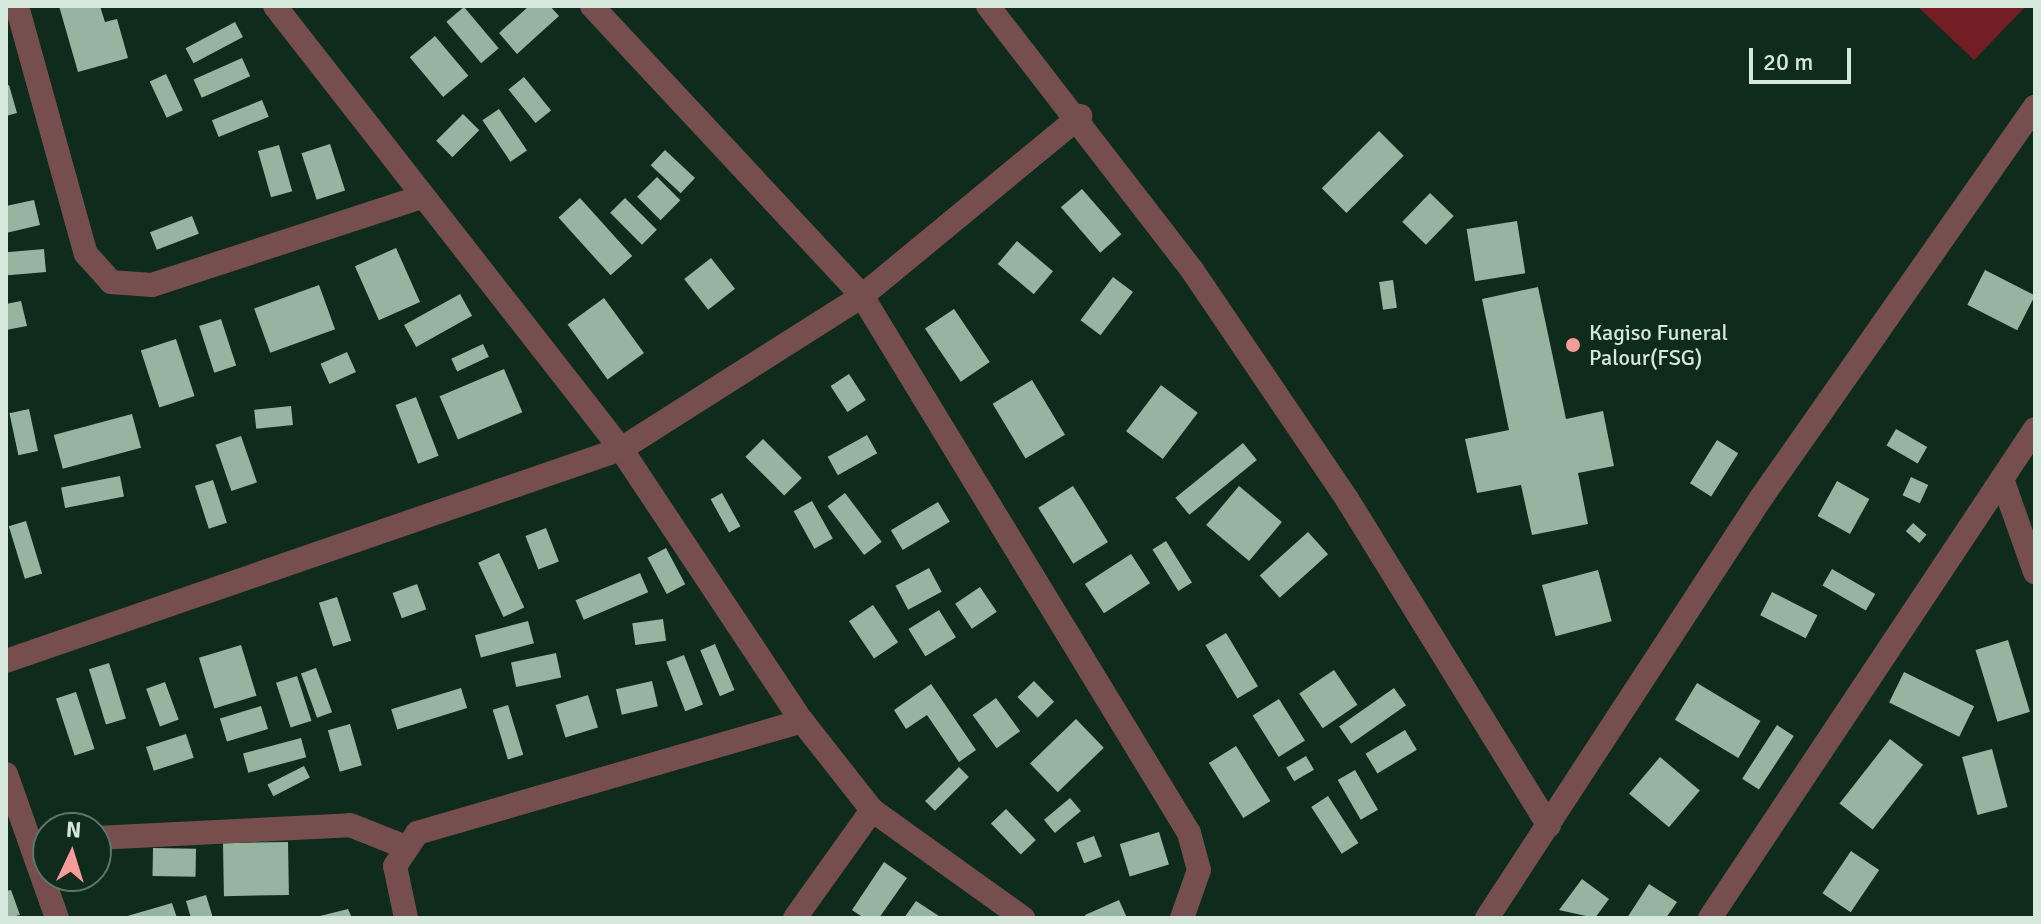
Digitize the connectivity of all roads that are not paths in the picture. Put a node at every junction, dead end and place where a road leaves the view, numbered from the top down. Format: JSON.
{"nodes":[{"id":1,"x":17,"y":6,"type":"edge"},
{"id":2,"x":275,"y":6,"type":"edge"},
{"id":3,"x":592,"y":6,"type":"edge"},
{"id":4,"x":988,"y":6,"type":"edge"},
{"id":5,"x":2035,"y":106,"type":"edge"},
{"id":6,"x":1080,"y":116,"type":"junction"},
{"id":7,"x":422,"y":197,"type":"junction"},
{"id":8,"x":862,"y":296,"type":"junction"},
{"id":9,"x":2035,"y":429,"type":"edge"},
{"id":10,"x":621,"y":449,"type":"junction"},
{"id":11,"x":2002,"y":479,"type":"junction"},
{"id":12,"x":2035,"y":572,"type":"edge"},
{"id":13,"x":6,"y":661,"type":"edge"},
{"id":14,"x":802,"y":721,"type":"junction"},
{"id":15,"x":6,"y":774,"type":"edge"},
{"id":16,"x":872,"y":810,"type":"junction"},
{"id":17,"x":1549,"y":826,"type":"junction"},
{"id":18,"x":32,"y":828,"type":"edge"},
{"id":19,"x":112,"y":837,"type":"edge"},
{"id":20,"x":403,"y":846,"type":"junction"},
{"id":21,"x":51,"y":892,"type":"edge"},
{"id":22,"x":57,"y":918,"type":"edge"},
{"id":23,"x":406,"y":918,"type":"edge"},
{"id":24,"x":795,"y":918,"type":"edge"},
{"id":25,"x":1023,"y":918,"type":"edge"},
{"id":26,"x":1182,"y":918,"type":"edge"},
{"id":27,"x":1487,"y":918,"type":"edge"},
{"id":28,"x":1710,"y":918,"type":"edge"}],
"edges":[{"from":1,"to":7,"type":"street"},
{"from":2,"to":7,"type":"street"},
{"from":3,"to":8,"type":"street"},
{"from":4,"to":6,"type":"street"},
{"from":5,"to":17,"type":"street"},
{"from":6,"to":8,"type":"street"},
{"from":6,"to":17,"type":"street"},
{"from":7,"to":10,"type":"street"},
{"from":8,"to":10,"type":"street"},
{"from":8,"to":26,"type":"street"},
{"from":9,"to":11,"type":"street"},
{"from":10,"to":13,"type":"street"},
{"from":10,"to":14,"type":"street"},
{"from":11,"to":12,"type":"street"},
{"from":11,"to":28,"type":"street"},
{"from":14,"to":16,"type":"street"},
{"from":14,"to":20,"type":"street"},
{"from":15,"to":18,"type":"street"},
{"from":16,"to":24,"type":"street"},
{"from":16,"to":25,"type":"street"},
{"from":17,"to":27,"type":"street"},
{"from":19,"to":20,"type":"street"},
{"from":20,"to":23,"type":"street"},
{"from":21,"to":22,"type":"street"}]}
